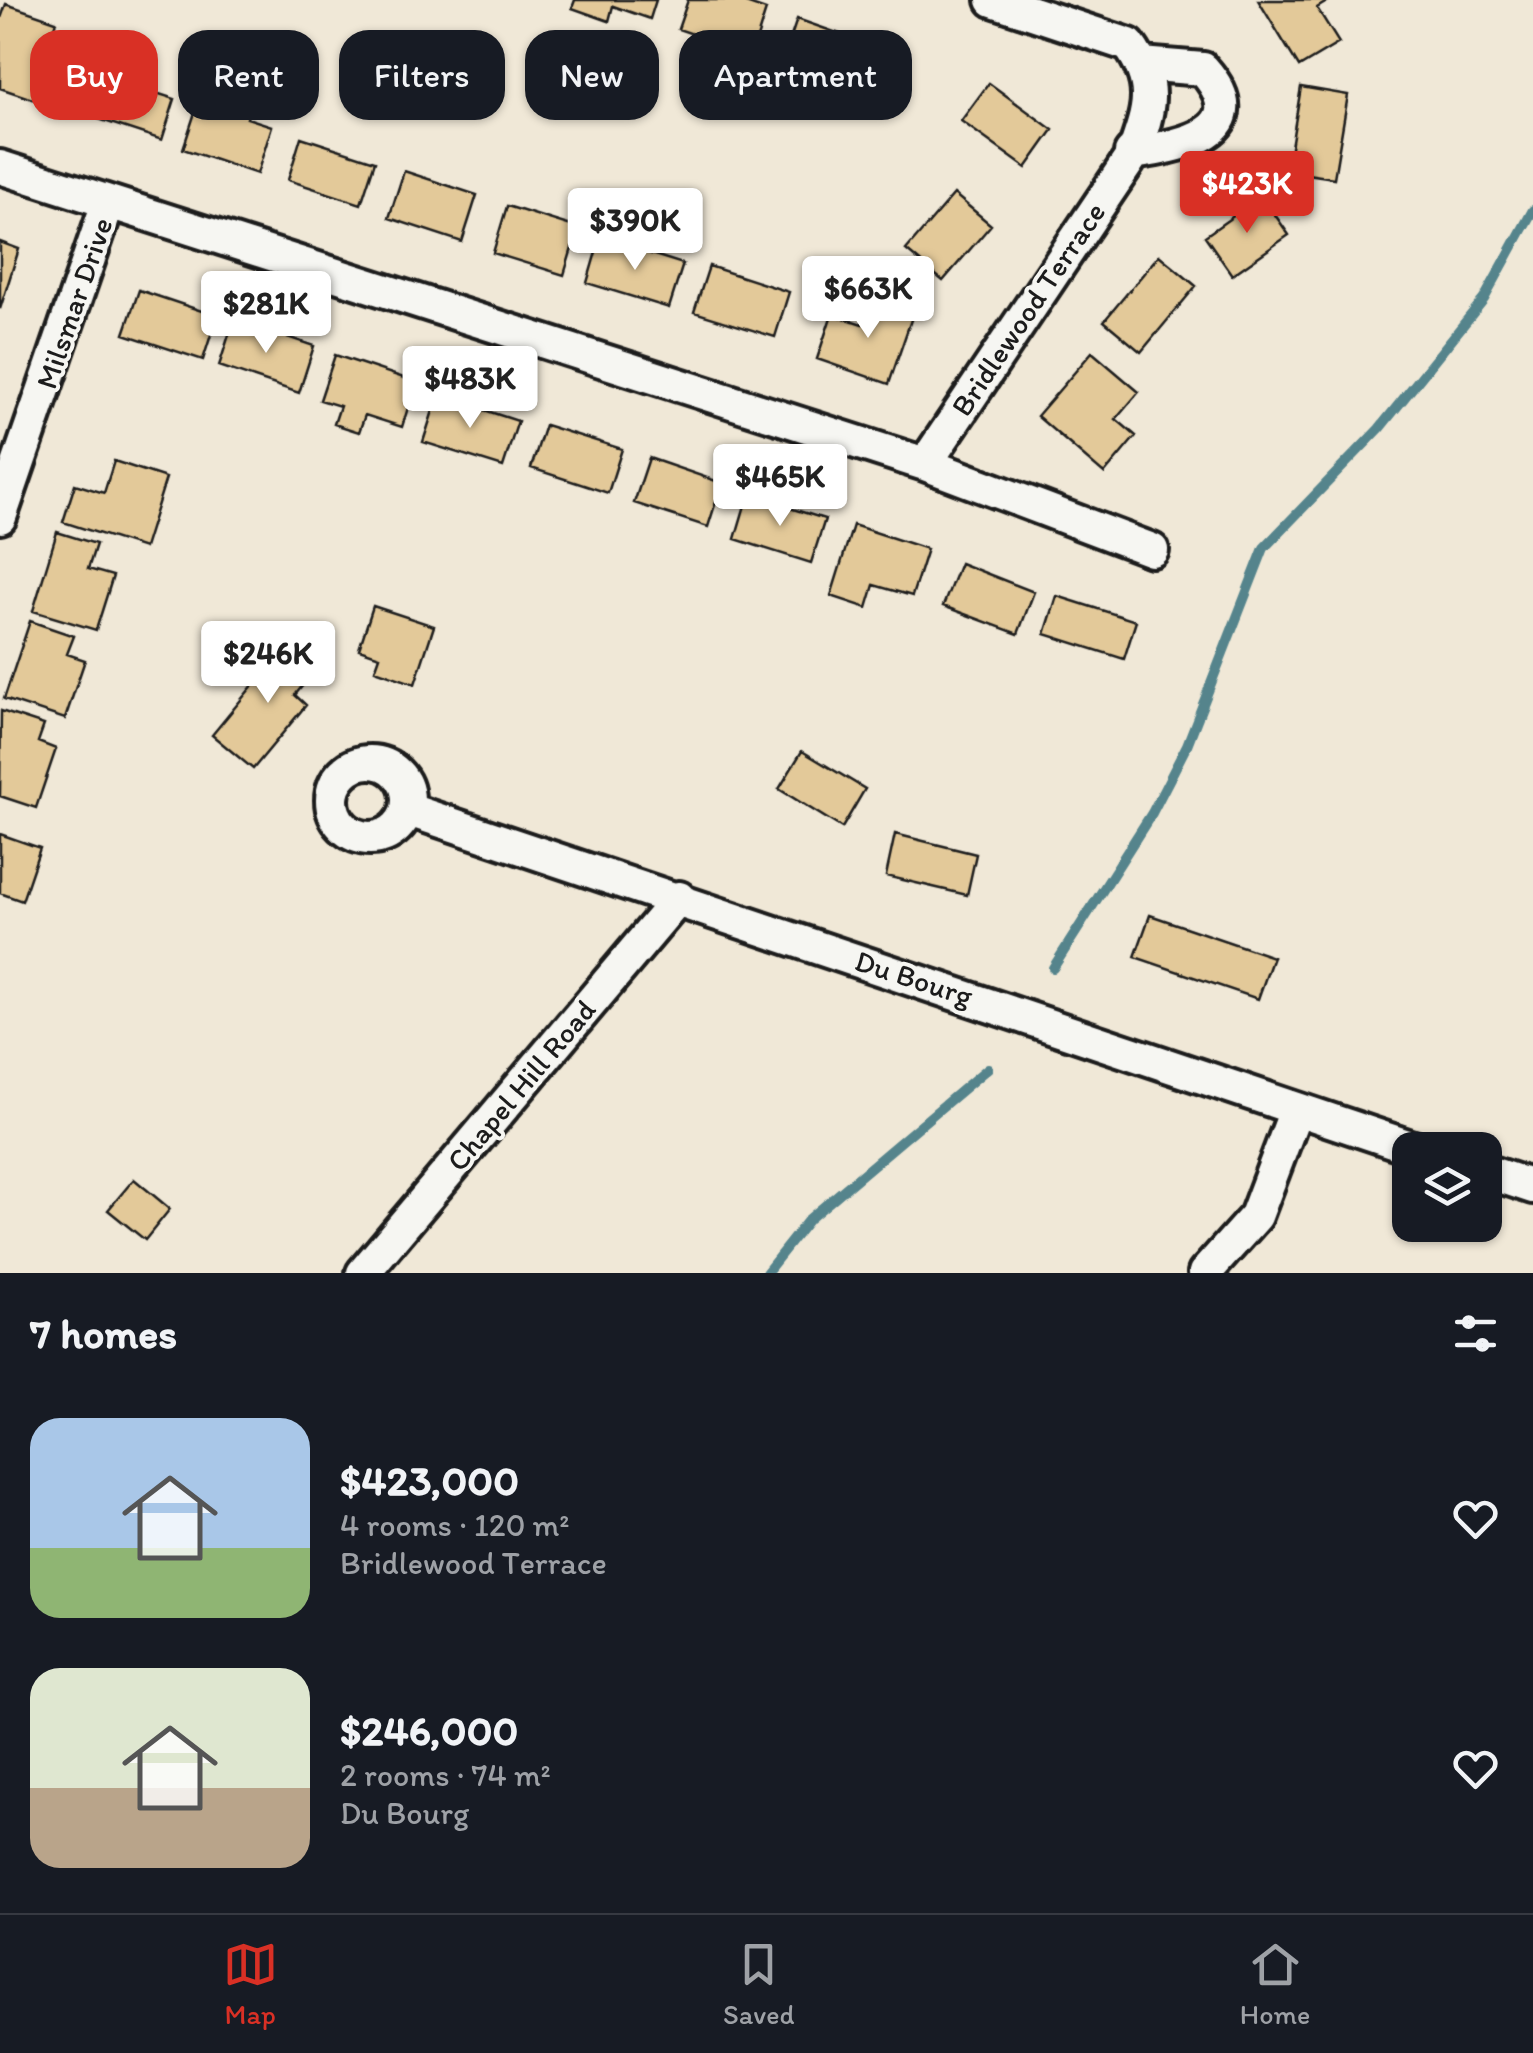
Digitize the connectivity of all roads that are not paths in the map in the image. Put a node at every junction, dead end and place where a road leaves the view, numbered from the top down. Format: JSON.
{"nodes":[{"id":1,"x":993,"y":0,"type":"edge"},
{"id":2,"x":1141,"y":64,"type":"junction"},
{"id":3,"x":1131,"y":154,"type":"junction"},
{"id":4,"x":0,"y":167,"type":"edge"},
{"id":5,"x":108,"y":203,"type":"junction"},
{"id":6,"x":925,"y":464,"type":"junction"},
{"id":7,"x":0,"y":517,"type":"edge"},
{"id":8,"x":1152,"y":550,"type":"dead end"},
{"id":9,"x":408,"y":810,"type":"dead end"},
{"id":10,"x":679,"y":898,"type":"junction"},
{"id":11,"x":1296,"y":1110,"type":"junction"},
{"id":12,"x":1392,"y":1141,"type":"edge"},
{"id":13,"x":1502,"y":1177,"type":"edge"},
{"id":14,"x":1533,"y":1187,"type":"edge"},
{"id":15,"x":363,"y":1273,"type":"edge"},
{"id":16,"x":1204,"y":1273,"type":"edge"}],
"edges":[{"from":1,"to":2,"type":"street"},
{"from":2,"to":3,"type":"street","name":"Bridlewood Terrace"},
{"from":2,"to":3,"type":"street"},
{"from":3,"to":6,"type":"street","name":"Bridlewood Terrace"},
{"from":4,"to":5,"type":"street"},
{"from":5,"to":6,"type":"street"},
{"from":5,"to":7,"type":"street","name":"Milsmar Drive"},
{"from":6,"to":8,"type":"street"},
{"from":9,"to":10,"type":"street","name":"Du Bourg"},
{"from":10,"to":11,"type":"street","name":"Du Bourg"},
{"from":10,"to":15,"type":"street","name":"Chapel Hill Road"},
{"from":11,"to":12,"type":"street","name":"Du Bourg"},
{"from":11,"to":16,"type":"street"},
{"from":13,"to":14,"type":"street"}]}
